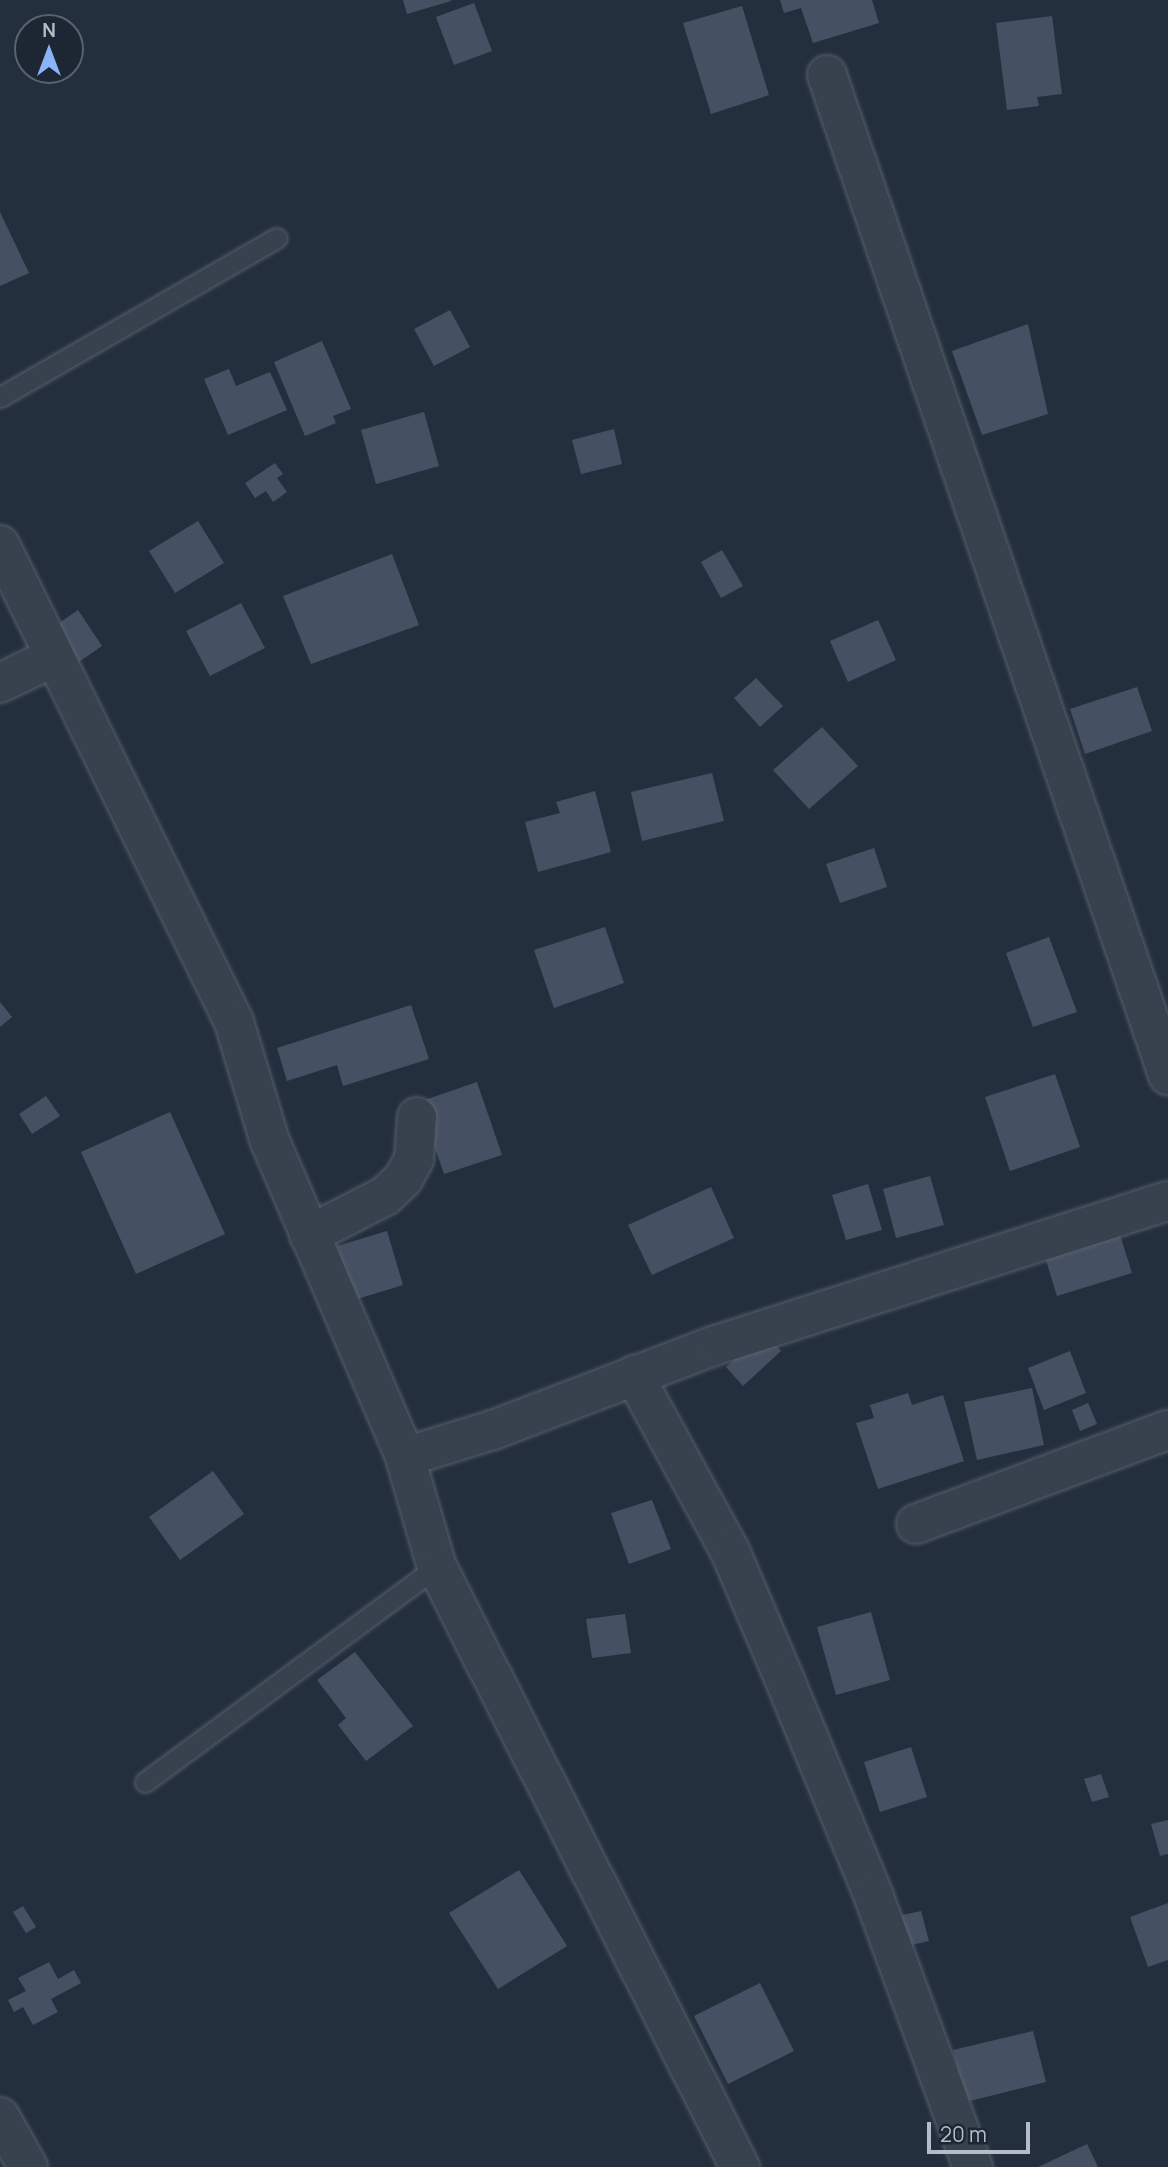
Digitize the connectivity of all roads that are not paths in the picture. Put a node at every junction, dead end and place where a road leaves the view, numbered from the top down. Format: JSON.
{"nodes":[{"id":1,"x":827,"y":75,"type":"dead end"},
{"id":2,"x":277,"y":238,"type":"dead end"},
{"id":3,"x":0,"y":397,"type":"edge"},
{"id":4,"x":0,"y":545,"type":"edge"},
{"id":5,"x":52,"y":658,"type":"junction"},
{"id":6,"x":0,"y":683,"type":"edge"},
{"id":7,"x":1168,"y":1075,"type":"edge"},
{"id":8,"x":416,"y":1117,"type":"dead end"},
{"id":9,"x":1168,"y":1201,"type":"edge"},
{"id":10,"x":309,"y":1235,"type":"junction"},
{"id":11,"x":634,"y":1375,"type":"junction"},
{"id":12,"x":1168,"y":1430,"type":"edge"},
{"id":13,"x":405,"y":1457,"type":"junction"},
{"id":14,"x":916,"y":1524,"type":"dead end"},
{"id":15,"x":438,"y":1567,"type":"junction"},
{"id":16,"x":145,"y":1782,"type":"dead end"},
{"id":17,"x":0,"y":2117,"type":"edge"},
{"id":18,"x":28,"y":2167,"type":"edge"},
{"id":19,"x":740,"y":2167,"type":"edge"},
{"id":20,"x":973,"y":2167,"type":"edge"}],
"edges":[{"from":1,"to":7,"type":"street"},
{"from":2,"to":3,"type":"lane"},
{"from":4,"to":5,"type":"street"},
{"from":5,"to":6,"type":"street"},
{"from":5,"to":10,"type":"street"},
{"from":8,"to":10,"type":"street"},
{"from":9,"to":11,"type":"street"},
{"from":10,"to":13,"type":"street"},
{"from":11,"to":13,"type":"street"},
{"from":11,"to":20,"type":"street"},
{"from":12,"to":14,"type":"street"},
{"from":13,"to":15,"type":"street"},
{"from":15,"to":16,"type":"lane"},
{"from":15,"to":19,"type":"street"},
{"from":17,"to":18,"type":"street"}]}
